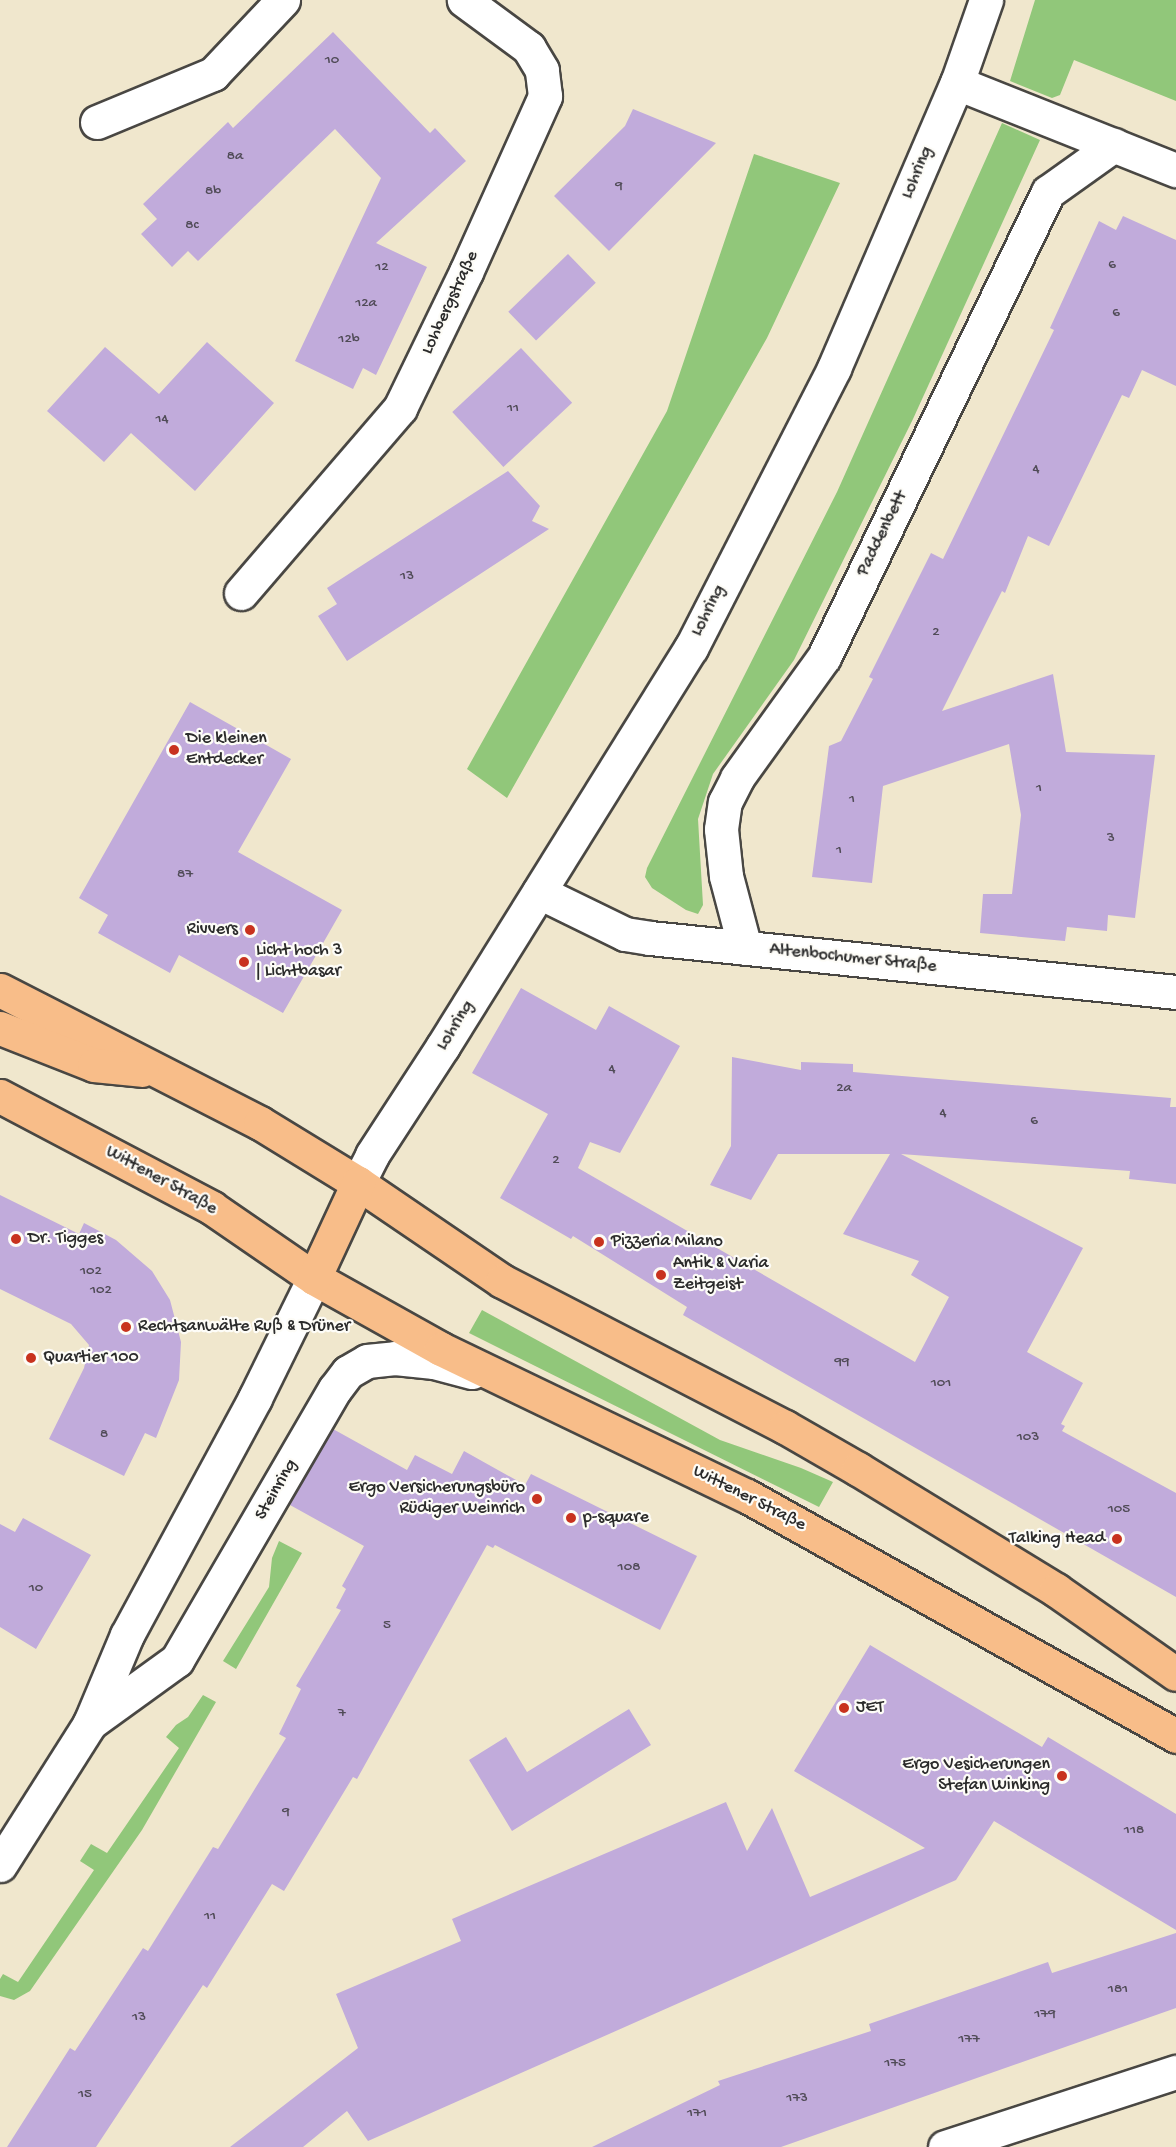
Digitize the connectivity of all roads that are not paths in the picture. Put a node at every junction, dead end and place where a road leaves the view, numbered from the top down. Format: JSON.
{"nodes":[{"id":1,"x":283,"y":0,"type":"edge"},
{"id":2,"x":464,"y":0,"type":"edge"},
{"id":3,"x":986,"y":0,"type":"edge"},
{"id":4,"x":957,"y":83,"type":"junction"},
{"id":5,"x":97,"y":122,"type":"dead end"},
{"id":6,"x":1114,"y":145,"type":"junction"},
{"id":7,"x":1176,"y":170,"type":"edge"},
{"id":8,"x":241,"y":593,"type":"dead end"},
{"id":9,"x":539,"y":892,"type":"junction"},
{"id":10,"x":745,"y":948,"type":"junction"},
{"id":11,"x":0,"y":990,"type":"edge"},
{"id":12,"x":1176,"y":992,"type":"edge"},
{"id":13,"x":0,"y":1028,"type":"edge"},
{"id":14,"x":159,"y":1071,"type":"junction"},
{"id":15,"x":0,"y":1096,"type":"edge"},
{"id":16,"x":358,"y":1183,"type":"junction"},
{"id":17,"x":314,"y":1278,"type":"junction"},
{"id":18,"x":509,"y":1381,"type":"junction"},
{"id":19,"x":1176,"y":1674,"type":"edge"},
{"id":20,"x":90,"y":1723,"type":"junction"},
{"id":21,"x":1176,"y":1736,"type":"edge"},
{"id":22,"x":0,"y":1865,"type":"edge"},
{"id":23,"x":1176,"y":2072,"type":"edge"},
{"id":24,"x":945,"y":2147,"type":"edge"}],
"edges":[{"from":1,"to":5,"type":"street"},
{"from":2,"to":8,"type":"street","name":"Lohbergstraße"},
{"from":3,"to":4,"type":"street","name":"Lohring"},
{"from":4,"to":6,"type":"street"},
{"from":4,"to":9,"type":"street","name":"Lohring"},
{"from":6,"to":7,"type":"street"},
{"from":6,"to":10,"type":"street","name":"Paddenbett"},
{"from":9,"to":10,"type":"street","name":"Altenbochumer Straße"},
{"from":9,"to":16,"type":"street","name":"Lohring"},
{"from":10,"to":12,"type":"street","name":"Altenbochumer Straße"},
{"from":11,"to":14,"type":"main road"},
{"from":13,"to":14,"type":"main road"},
{"from":14,"to":16,"type":"main road"},
{"from":15,"to":17,"type":"main road","name":"Wittener Straße"},
{"from":16,"to":17,"type":"main road"},
{"from":16,"to":19,"type":"main road"},
{"from":17,"to":18,"type":"main road","name":"Wittener Straße"},
{"from":17,"to":20,"type":"street","name":"Steinring"},
{"from":18,"to":20,"type":"street","name":"Steinring"},
{"from":18,"to":21,"type":"main road","name":"Wittener Straße"},
{"from":20,"to":22,"type":"street","name":"Steinring"},
{"from":23,"to":24,"type":"street"}]}
